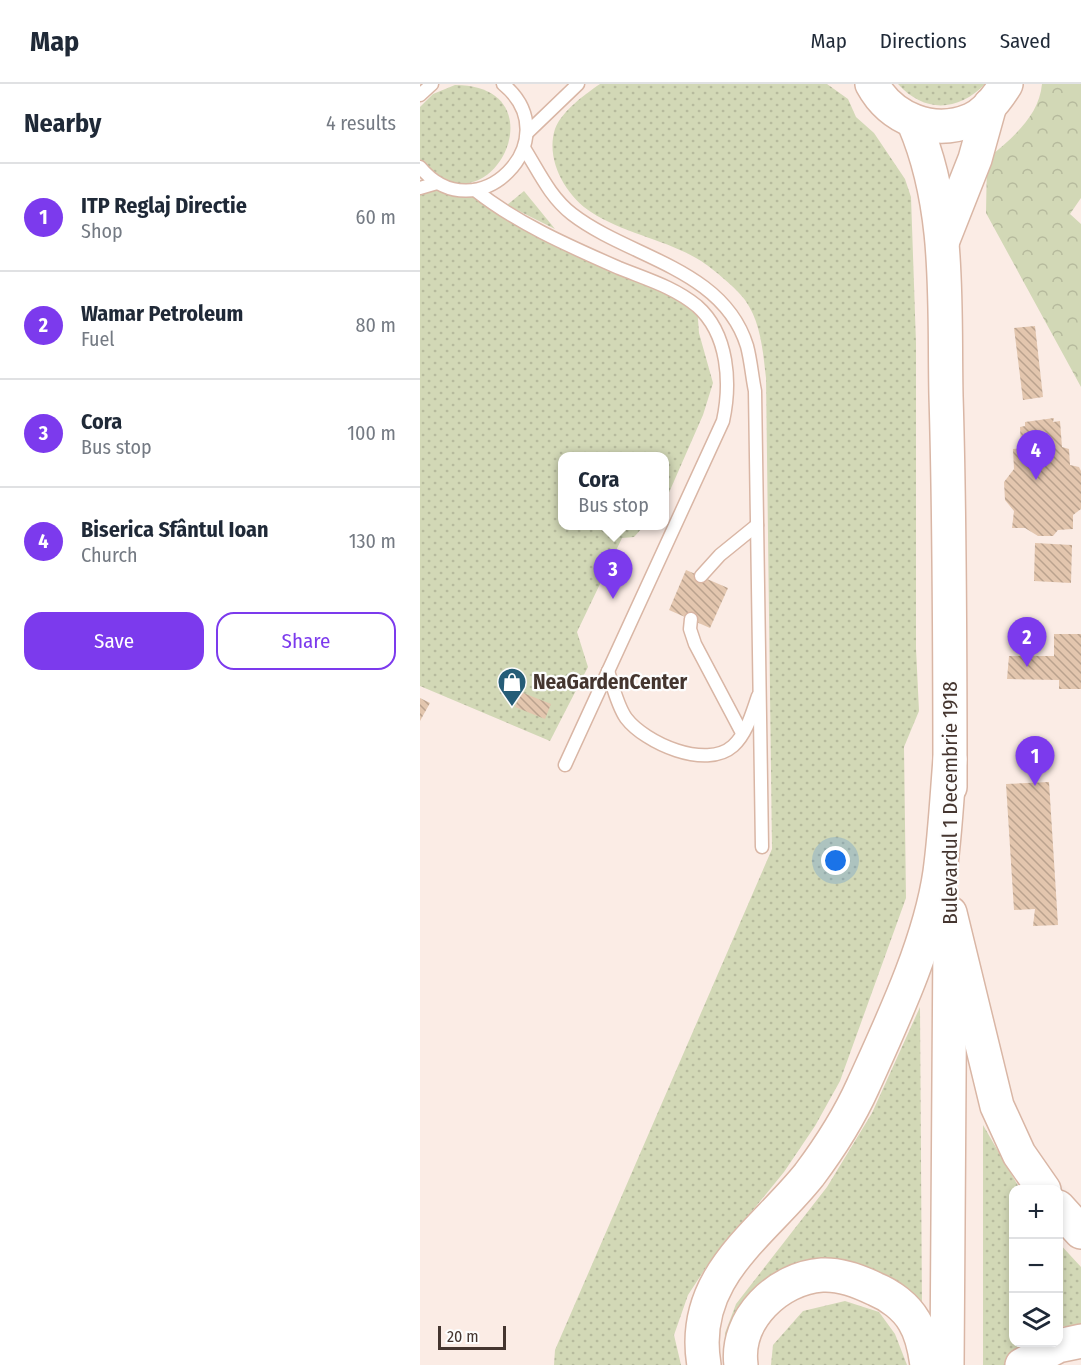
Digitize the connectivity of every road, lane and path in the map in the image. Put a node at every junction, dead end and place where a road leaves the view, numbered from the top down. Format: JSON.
{"nodes":[{"id":1,"x":432,"y":84,"type":"edge"},
{"id":2,"x":503,"y":84,"type":"edge"},
{"id":3,"x":578,"y":84,"type":"edge"},
{"id":4,"x":872,"y":84,"type":"edge"},
{"id":5,"x":998,"y":94,"type":"edge"},
{"id":6,"x":420,"y":95,"type":"edge"},
{"id":7,"x":914,"y":123,"type":"junction"},
{"id":8,"x":527,"y":133,"type":"junction"},
{"id":9,"x":524,"y":148,"type":"junction"},
{"id":10,"x":420,"y":167,"type":"edge"},
{"id":11,"x":437,"y":183,"type":"junction"},
{"id":12,"x":420,"y":188,"type":"edge"},
{"id":13,"x":475,"y":190,"type":"junction"},
{"id":14,"x":943,"y":242,"type":"junction"},
{"id":15,"x":757,"y":525,"type":"junction"},
{"id":16,"x":701,"y":576,"type":"dead end"},
{"id":17,"x":691,"y":619,"type":"dead end"},
{"id":18,"x":608,"y":670,"type":"junction"},
{"id":19,"x":760,"y":688,"type":"junction"},
{"id":20,"x":742,"y":733,"type":"junction"},
{"id":21,"x":950,"y":759,"type":"junction"},
{"id":22,"x":565,"y":765,"type":"dead end"},
{"id":23,"x":762,"y":847,"type":"dead end"},
{"id":24,"x":950,"y":913,"type":"junction"},
{"id":25,"x":1041,"y":1185,"type":"edge"},
{"id":26,"x":1063,"y":1212,"type":"edge"},
{"id":27,"x":1081,"y":1232,"type":"edge"},
{"id":28,"x":1081,"y":1341,"type":"edge"},
{"id":29,"x":704,"y":1365,"type":"edge"},
{"id":30,"x":741,"y":1365,"type":"edge"},
{"id":31,"x":927,"y":1365,"type":"edge"},
{"id":32,"x":947,"y":1365,"type":"edge"},
{"id":33,"x":1022,"y":1365,"type":"edge"}],
"edges":[{"from":1,"to":6,"type":"lane"},
{"from":2,"to":8,"type":"lane"},
{"from":3,"to":8,"type":"lane"},
{"from":4,"to":7,"type":"main road"},
{"from":5,"to":7,"type":"main road","name":"Bulevardul 1 Decembrie 1918"},
{"from":5,"to":14,"type":"main road","name":"Bulevardul 1 Decembrie 1918"},
{"from":7,"to":14,"type":"main road","name":"Bulevardul 1 Decembrie 1918"},
{"from":8,"to":9,"type":"lane"},
{"from":9,"to":13,"type":"lane"},
{"from":9,"to":15,"type":"lane"},
{"from":10,"to":11,"type":"lane"},
{"from":11,"to":12,"type":"lane"},
{"from":11,"to":13,"type":"lane"},
{"from":13,"to":18,"type":"lane"},
{"from":14,"to":21,"type":"main road","name":"Bulevardul 1 Decembrie 1918"},
{"from":15,"to":16,"type":"lane"},
{"from":15,"to":19,"type":"lane"},
{"from":17,"to":20,"type":"lane"},
{"from":18,"to":20,"type":"lane"},
{"from":18,"to":22,"type":"lane"},
{"from":19,"to":20,"type":"lane"},
{"from":19,"to":23,"type":"lane"},
{"from":21,"to":24,"type":"main road","name":"Bulevardul 1 Decembrie 1918"},
{"from":21,"to":29,"type":"main road"},
{"from":24,"to":25,"type":"main road"},
{"from":24,"to":32,"type":"main road","name":"Bulevardul 1 Decembrie 1918"},
{"from":26,"to":27,"type":"main road"},
{"from":28,"to":33,"type":"main road"},
{"from":30,"to":31,"type":"main road"}]}
